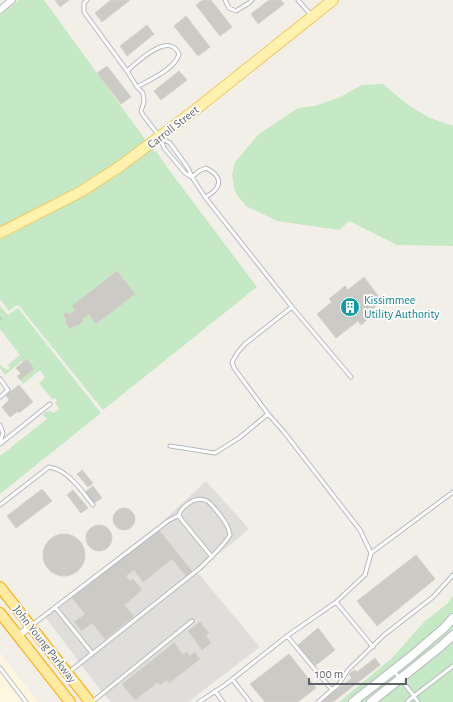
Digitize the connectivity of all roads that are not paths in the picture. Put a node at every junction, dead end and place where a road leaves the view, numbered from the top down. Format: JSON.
{"nodes":[{"id":1,"x":12,"y":0,"type":"edge"},
{"id":2,"x":87,"y":0,"type":"edge"},
{"id":3,"x":224,"y":0,"type":"edge"},
{"id":4,"x":252,"y":0,"type":"edge"},
{"id":5,"x":298,"y":0,"type":"edge"},
{"id":6,"x":333,"y":0,"type":"edge"},
{"id":7,"x":0,"y":10,"type":"edge"},
{"id":8,"x":312,"y":17,"type":"junction"},
{"id":9,"x":127,"y":71,"type":"junction"},
{"id":10,"x":138,"y":87,"type":"junction"},
{"id":11,"x":160,"y":137,"type":"junction"},
{"id":12,"x":192,"y":177,"type":"junction"},
{"id":13,"x":205,"y":197,"type":"junction"},
{"id":14,"x":0,"y":233,"type":"edge"},
{"id":15,"x":292,"y":307,"type":"junction"},
{"id":16,"x":351,"y":377,"type":"dead end"},
{"id":17,"x":0,"y":379,"type":"edge"},
{"id":18,"x":0,"y":397,"type":"edge"},
{"id":19,"x":50,"y":404,"type":"dead end"},
{"id":20,"x":268,"y":414,"type":"junction"},
{"id":21,"x":0,"y":425,"type":"edge"},
{"id":22,"x":0,"y":443,"type":"edge"},
{"id":23,"x":170,"y":446,"type":"dead end"},
{"id":24,"x":453,"y":492,"type":"edge"},
{"id":25,"x":0,"y":505,"type":"edge"},
{"id":26,"x":92,"y":505,"type":"dead end"},
{"id":27,"x":179,"y":515,"type":"junction"},
{"id":28,"x":371,"y":553,"type":"junction"},
{"id":29,"x":212,"y":557,"type":"junction"},
{"id":30,"x":453,"y":575,"type":"edge"},
{"id":31,"x":0,"y":587,"type":"edge"},
{"id":32,"x":336,"y":602,"type":"junction"},
{"id":33,"x":55,"y":607,"type":"junction"},
{"id":34,"x":0,"y":613,"type":"edge"},
{"id":35,"x":453,"y":618,"type":"edge"},
{"id":36,"x":192,"y":621,"type":"dead end"},
{"id":37,"x":31,"y":626,"type":"junction"},
{"id":38,"x":453,"y":635,"type":"edge"},
{"id":39,"x":18,"y":636,"type":"junction"},
{"id":40,"x":287,"y":636,"type":"junction"},
{"id":41,"x":373,"y":647,"type":"junction"},
{"id":42,"x":92,"y":653,"type":"junction"},
{"id":43,"x":453,"y":666,"type":"edge"},
{"id":44,"x":0,"y":668,"type":"edge"},
{"id":45,"x":394,"y":670,"type":"junction"},
{"id":46,"x":67,"y":673,"type":"junction"},
{"id":47,"x":232,"y":679,"type":"junction"},
{"id":48,"x":400,"y":679,"type":"junction"},
{"id":49,"x":332,"y":690,"type":"junction"},
{"id":50,"x":215,"y":692,"type":"junction"},
{"id":51,"x":414,"y":696,"type":"junction"},
{"id":52,"x":26,"y":702,"type":"edge"},
{"id":53,"x":70,"y":702,"type":"edge"},
{"id":54,"x":91,"y":702,"type":"edge"},
{"id":55,"x":199,"y":702,"type":"edge"},
{"id":56,"x":224,"y":702,"type":"edge"},
{"id":57,"x":250,"y":702,"type":"edge"},
{"id":58,"x":318,"y":702,"type":"edge"},
{"id":59,"x":353,"y":702,"type":"edge"},
{"id":60,"x":371,"y":702,"type":"edge"},
{"id":61,"x":407,"y":702,"type":"edge"},
{"id":62,"x":418,"y":702,"type":"edge"}],
"edges":[{"from":1,"to":7,"type":"street"},
{"from":2,"to":9,"type":"lane"},
{"from":3,"to":4,"type":"lane"},
{"from":5,"to":8,"type":"lane"},
{"from":6,"to":8,"type":"main road","name":"Carroll Street"},
{"from":8,"to":11,"type":"main road","name":"Carroll Street"},
{"from":9,"to":10,"type":"lane"},
{"from":9,"to":10,"type":"lane"},
{"from":10,"to":11,"type":"lane"},
{"from":11,"to":12,"type":"lane"},
{"from":11,"to":12,"type":"lane"},
{"from":11,"to":14,"type":"main road","name":"Carroll Street"},
{"from":12,"to":13,"type":"lane"},
{"from":12,"to":13,"type":"lane"},
{"from":13,"to":15,"type":"lane"},
{"from":15,"to":16,"type":"lane"},
{"from":15,"to":20,"type":"lane"},
{"from":17,"to":18,"type":"lane"},
{"from":19,"to":22,"type":"lane"},
{"from":20,"to":23,"type":"lane"},
{"from":20,"to":28,"type":"lane"},
{"from":21,"to":22,"type":"lane"},
{"from":24,"to":28,"type":"lane"},
{"from":25,"to":26,"type":"lane"},
{"from":27,"to":29,"type":"lane"},
{"from":27,"to":29,"type":"lane"},
{"from":27,"to":33,"type":"lane"},
{"from":28,"to":32,"type":"lane"},
{"from":29,"to":42,"type":"lane"},
{"from":30,"to":41,"type":"lane"},
{"from":31,"to":37,"type":"highway","name":"John Young Parkway"},
{"from":32,"to":40,"type":"lane"},
{"from":32,"to":41,"type":"lane"},
{"from":33,"to":37,"type":"lane"},
{"from":33,"to":42,"type":"lane"},
{"from":34,"to":39,"type":"highway","name":"John Young Parkway"},
{"from":35,"to":45,"type":"street"},
{"from":36,"to":54,"type":"lane"},
{"from":37,"to":39,"type":"street"},
{"from":37,"to":46,"type":"highway","name":"John Young Parkway"},
{"from":38,"to":48,"type":"street"},
{"from":39,"to":53,"type":"highway","name":"John Young Parkway"},
{"from":40,"to":47,"type":"lane"},
{"from":40,"to":49,"type":"lane"},
{"from":41,"to":49,"type":"lane"},
{"from":42,"to":46,"type":"lane"},
{"from":43,"to":51,"type":"lane"},
{"from":44,"to":52,"type":"lane"},
{"from":45,"to":48,"type":"lane"},
{"from":45,"to":59,"type":"street"},
{"from":46,"to":54,"type":"highway","name":"John Young Parkway"},
{"from":47,"to":50,"type":"lane"},
{"from":47,"to":57,"type":"lane"},
{"from":48,"to":51,"type":"lane"},
{"from":48,"to":60,"type":"street"},
{"from":49,"to":58,"type":"lane"},
{"from":50,"to":55,"type":"lane"},
{"from":50,"to":56,"type":"lane"},
{"from":51,"to":61,"type":"lane"},
{"from":51,"to":62,"type":"lane"}]}
